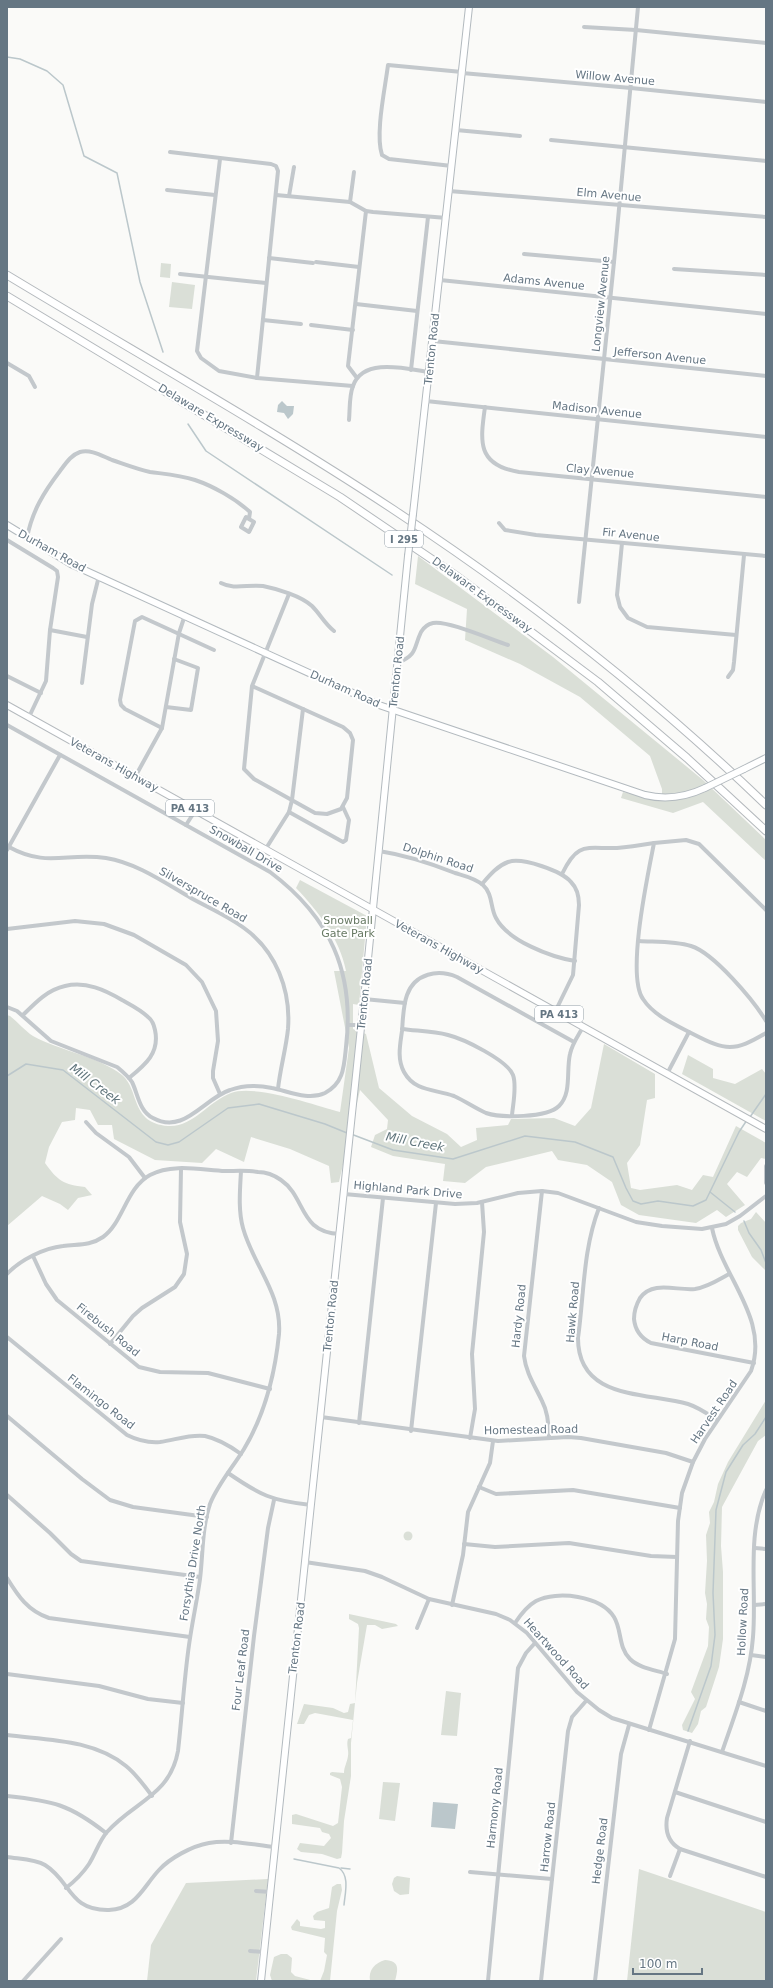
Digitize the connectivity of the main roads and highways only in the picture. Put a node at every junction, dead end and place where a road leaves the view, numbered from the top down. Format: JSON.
{"nodes":[{"id":1,"x":469,"y":7,"type":"edge"},
{"id":2,"x":7,"y":275,"type":"edge"},
{"id":3,"x":7,"y":296,"type":"edge"},
{"id":4,"x":7,"y":525,"type":"edge"},
{"id":5,"x":7,"y":705,"type":"edge"},
{"id":6,"x":393,"y":710,"type":"junction"},
{"id":7,"x":766,"y":758,"type":"edge"},
{"id":8,"x":766,"y":805,"type":"edge"},
{"id":9,"x":766,"y":831,"type":"edge"},
{"id":10,"x":373,"y":910,"type":"junction"},
{"id":11,"x":766,"y":1129,"type":"edge"},
{"id":12,"x":261,"y":1981,"type":"edge"}],
"edges":[{"from":1,"to":6,"type":"main road","name":"Trenton Road","bridge":true},
{"from":2,"to":8,"type":"highway","name":"Delaware Expressway","number":"I 295"},
{"from":3,"to":9,"type":"highway","name":"Delaware Expressway","number":"I 295"},
{"from":4,"to":6,"type":"main road","name":"Durham Road"},
{"from":5,"to":10,"type":"main road","name":"Veterans Highway","number":"PA 413"},
{"from":6,"to":7,"type":"main road","name":"Durham Road","bridge":true},
{"from":6,"to":10,"type":"main road","name":"Trenton Road"},
{"from":10,"to":11,"type":"main road","name":"Veterans Highway","number":"PA 413"},
{"from":10,"to":12,"type":"main road","name":"Trenton Road"}]}
